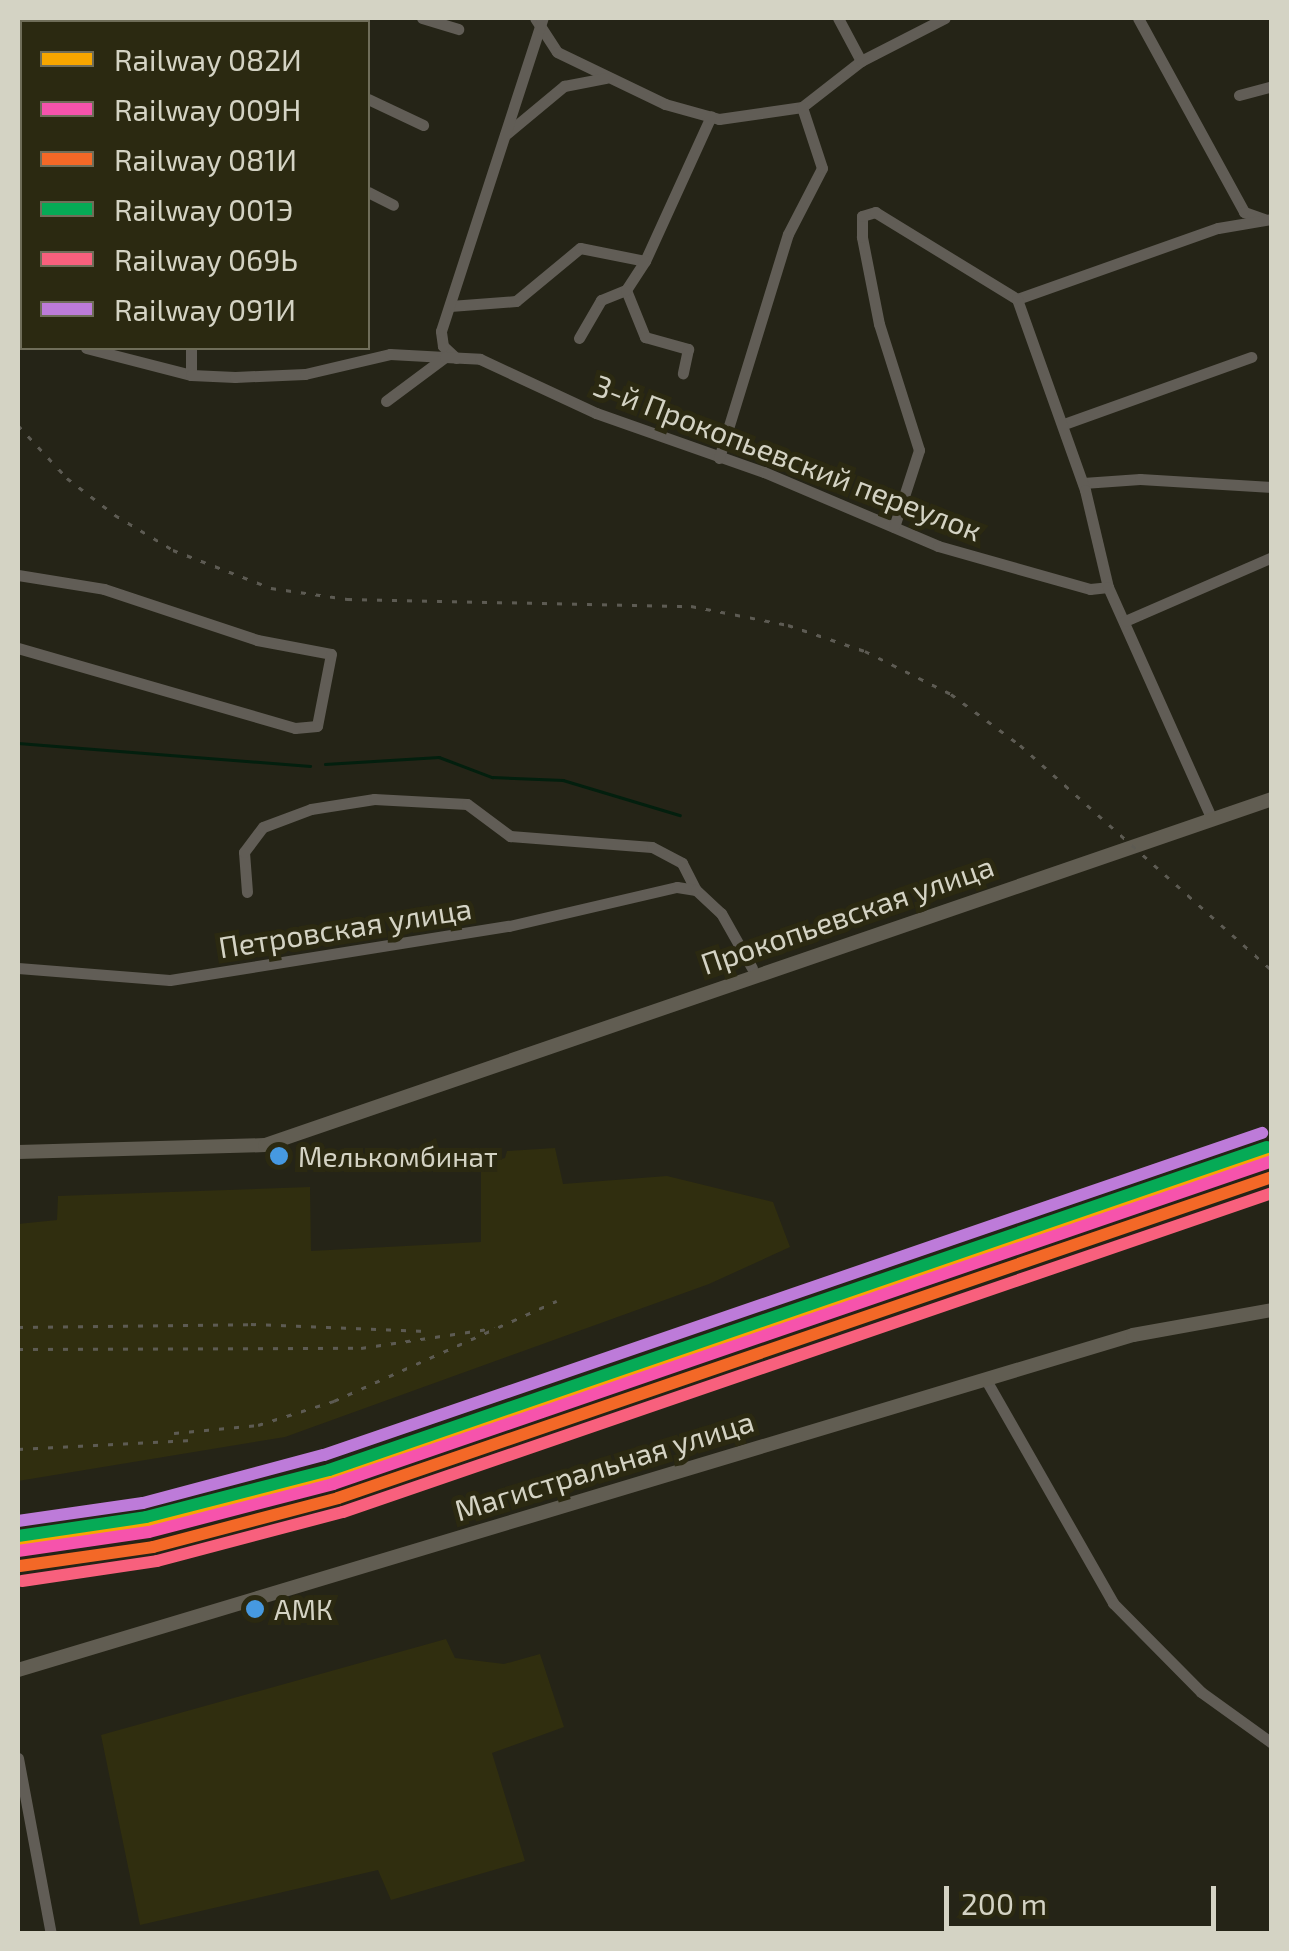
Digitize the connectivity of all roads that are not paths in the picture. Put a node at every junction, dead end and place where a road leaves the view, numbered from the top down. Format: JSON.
{"nodes":[{"id":1,"x":422,"y":18,"type":"edge"},
{"id":2,"x":838,"y":18,"type":"edge"},
{"id":3,"x":945,"y":18,"type":"edge"},
{"id":4,"x":1138,"y":18,"type":"edge"},
{"id":5,"x":540,"y":21,"type":"edge"},
{"id":6,"x":458,"y":29,"type":"dead end"},
{"id":7,"x":861,"y":62,"type":"junction"},
{"id":8,"x":606,"y":78,"type":"junction"},
{"id":9,"x":1272,"y":86,"type":"edge"},
{"id":10,"x":1239,"y":94,"type":"dead end"},
{"id":11,"x":370,"y":100,"type":"edge"},
{"id":12,"x":802,"y":107,"type":"junction"},
{"id":13,"x":710,"y":116,"type":"junction"},
{"id":14,"x":424,"y":124,"type":"dead end"},
{"id":15,"x":502,"y":138,"type":"junction"},
{"id":16,"x":370,"y":193,"type":"edge"},
{"id":17,"x":393,"y":205,"type":"dead end"},
{"id":18,"x":1270,"y":220,"type":"edge"},
{"id":19,"x":645,"y":260,"type":"junction"},
{"id":20,"x":626,"y":290,"type":"junction"},
{"id":21,"x":1017,"y":299,"type":"junction"},
{"id":22,"x":450,"y":306,"type":"junction"},
{"id":23,"x":579,"y":338,"type":"dead end"},
{"id":24,"x":94,"y":350,"type":"edge"},
{"id":25,"x":191,"y":350,"type":"edge"},
{"id":26,"x":1250,"y":356,"type":"dead end"},
{"id":27,"x":450,"y":358,"type":"junction"},
{"id":28,"x":684,"y":373,"type":"dead end"},
{"id":29,"x":191,"y":375,"type":"junction"},
{"id":30,"x":386,"y":400,"type":"dead end"},
{"id":31,"x":1064,"y":424,"type":"junction"},
{"id":32,"x":719,"y":458,"type":"junction"},
{"id":33,"x":1084,"y":484,"type":"junction"},
{"id":34,"x":1272,"y":487,"type":"edge"},
{"id":35,"x":894,"y":527,"type":"junction"},
{"id":36,"x":1272,"y":558,"type":"edge"},
{"id":37,"x":18,"y":575,"type":"edge"},
{"id":38,"x":1108,"y":586,"type":"junction"},
{"id":39,"x":1125,"y":620,"type":"junction"},
{"id":40,"x":18,"y":648,"type":"edge"},
{"id":41,"x":1272,"y":799,"type":"edge"},
{"id":42,"x":1212,"y":819,"type":"junction"},
{"id":43,"x":696,"y":890,"type":"junction"},
{"id":44,"x":246,"y":892,"type":"dead end"},
{"id":45,"x":18,"y":968,"type":"edge"},
{"id":46,"x":752,"y":968,"type":"dead end"},
{"id":47,"x":18,"y":1152,"type":"edge"},
{"id":48,"x":1272,"y":1310,"type":"edge"},
{"id":49,"x":986,"y":1380,"type":"junction"},
{"id":50,"x":18,"y":1670,"type":"edge"},
{"id":51,"x":1272,"y":1743,"type":"edge"},
{"id":52,"x":18,"y":1758,"type":"edge"},
{"id":53,"x":51,"y":1934,"type":"edge"}],
"edges":[{"from":1,"to":6,"type":"street"},
{"from":2,"to":7,"type":"street"},
{"from":3,"to":7,"type":"street"},
{"from":4,"to":18,"type":"street"},
{"from":5,"to":8,"type":"street"},
{"from":5,"to":15,"type":"street"},
{"from":7,"to":12,"type":"street"},
{"from":8,"to":13,"type":"street"},
{"from":8,"to":15,"type":"street"},
{"from":9,"to":10,"type":"street"},
{"from":11,"to":14,"type":"street"},
{"from":12,"to":13,"type":"street"},
{"from":12,"to":32,"type":"street"},
{"from":13,"to":19,"type":"street"},
{"from":15,"to":22,"type":"street"},
{"from":16,"to":17,"type":"street"},
{"from":18,"to":21,"type":"street"},
{"from":19,"to":20,"type":"street"},
{"from":19,"to":22,"type":"street"},
{"from":20,"to":23,"type":"street"},
{"from":20,"to":28,"type":"street"},
{"from":21,"to":31,"type":"street"},
{"from":21,"to":35,"type":"street"},
{"from":22,"to":27,"type":"street"},
{"from":24,"to":29,"type":"street","name":"3-й Прокопьевский переулок"},
{"from":25,"to":29,"type":"street"},
{"from":26,"to":31,"type":"street"},
{"from":27,"to":29,"type":"street","name":"3-й Прокопьевский переулок"},
{"from":27,"to":30,"type":"street"},
{"from":27,"to":32,"type":"street","name":"3-й Прокопьевский переулок"},
{"from":31,"to":33,"type":"street"},
{"from":32,"to":35,"type":"street","name":"3-й Прокопьевский переулок"},
{"from":33,"to":34,"type":"street"},
{"from":33,"to":38,"type":"street"},
{"from":35,"to":38,"type":"street","name":"3-й Прокопьевский переулок"},
{"from":36,"to":39,"type":"street"},
{"from":37,"to":40,"type":"street"},
{"from":38,"to":39,"type":"street"},
{"from":39,"to":42,"type":"street"},
{"from":41,"to":42,"type":"main road","name":"Прокопьевская улица"},
{"from":42,"to":47,"type":"main road","name":"Прокопьевская улица"},
{"from":43,"to":44,"type":"street"},
{"from":43,"to":45,"type":"street","name":"Петровская улица"},
{"from":43,"to":46,"type":"street"},
{"from":48,"to":49,"type":"main road","name":"Магистральная улица"},
{"from":49,"to":50,"type":"main road","name":"Магистральная улица"},
{"from":49,"to":51,"type":"street"},
{"from":52,"to":53,"type":"street"}]}
